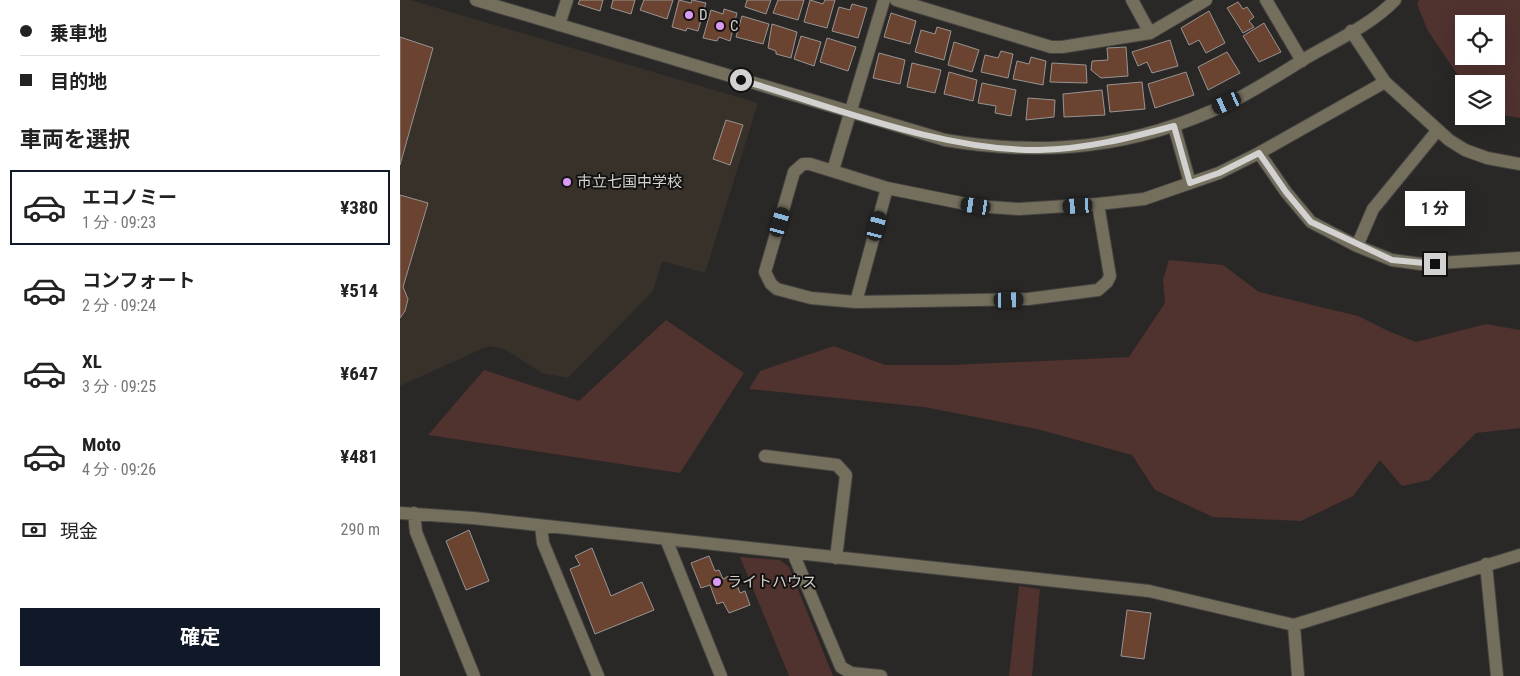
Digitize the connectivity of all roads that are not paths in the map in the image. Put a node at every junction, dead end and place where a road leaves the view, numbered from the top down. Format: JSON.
{"nodes":[{"id":1,"x":476,"y":0,"type":"edge"},
{"id":2,"x":567,"y":0,"type":"edge"},
{"id":3,"x":884,"y":0,"type":"edge"},
{"id":4,"x":896,"y":0,"type":"edge"},
{"id":5,"x":1132,"y":0,"type":"edge"},
{"id":6,"x":1206,"y":0,"type":"edge"},
{"id":7,"x":1266,"y":0,"type":"edge"},
{"id":8,"x":1395,"y":0,"type":"edge"},
{"id":9,"x":559,"y":25,"type":"junction"},
{"id":10,"x":1351,"y":31,"type":"junction"},
{"id":11,"x":1150,"y":33,"type":"junction"},
{"id":12,"x":1302,"y":61,"type":"junction"},
{"id":13,"x":1385,"y":82,"type":"junction"},
{"id":14,"x":850,"y":112,"type":"junction"},
{"id":15,"x":1174,"y":126,"type":"junction"},
{"id":16,"x":1437,"y":130,"type":"junction"},
{"id":17,"x":1259,"y":153,"type":"junction"},
{"id":18,"x":1520,"y":164,"type":"edge"},
{"id":19,"x":833,"y":170,"type":"junction"},
{"id":20,"x":1190,"y":183,"type":"junction"},
{"id":21,"x":887,"y":188,"type":"junction"},
{"id":22,"x":1098,"y":204,"type":"junction"},
{"id":23,"x":1357,"y":246,"type":"junction"},
{"id":24,"x":1520,"y":258,"type":"edge"},
{"id":25,"x":856,"y":302,"type":"junction"},
{"id":26,"x":765,"y":456,"type":"dead end"},
{"id":27,"x":400,"y":513,"type":"edge"},
{"id":28,"x":414,"y":513,"type":"junction"},
{"id":29,"x":541,"y":526,"type":"junction"},
{"id":30,"x":666,"y":539,"type":"junction"},
{"id":31,"x":793,"y":553,"type":"junction"},
{"id":32,"x":1520,"y":555,"type":"edge"},
{"id":33,"x":836,"y":558,"type":"junction"},
{"id":34,"x":1486,"y":564,"type":"junction"},
{"id":35,"x":1294,"y":625,"type":"junction"},
{"id":36,"x":474,"y":676,"type":"edge"},
{"id":37,"x":598,"y":676,"type":"edge"},
{"id":38,"x":721,"y":676,"type":"edge"},
{"id":39,"x":881,"y":676,"type":"edge"},
{"id":40,"x":1298,"y":676,"type":"edge"},
{"id":41,"x":1497,"y":676,"type":"edge"}],
"edges":[{"from":1,"to":9,"type":"street"},
{"from":2,"to":9,"type":"street"},
{"from":3,"to":14,"type":"street"},
{"from":4,"to":11,"type":"street"},
{"from":5,"to":11,"type":"street"},
{"from":6,"to":11,"type":"street"},
{"from":7,"to":12,"type":"street"},
{"from":8,"to":10,"type":"street"},
{"from":9,"to":14,"type":"street"},
{"from":10,"to":12,"type":"street"},
{"from":10,"to":13,"type":"street"},
{"from":12,"to":15,"type":"street"},
{"from":13,"to":16,"type":"street"},
{"from":13,"to":17,"type":"street"},
{"from":14,"to":15,"type":"street"},
{"from":14,"to":19,"type":"street"},
{"from":15,"to":20,"type":"street"},
{"from":16,"to":18,"type":"street"},
{"from":16,"to":23,"type":"street"},
{"from":17,"to":20,"type":"street"},
{"from":17,"to":23,"type":"street"},
{"from":19,"to":21,"type":"street"},
{"from":19,"to":25,"type":"street"},
{"from":20,"to":22,"type":"street"},
{"from":21,"to":22,"type":"street"},
{"from":21,"to":25,"type":"street"},
{"from":22,"to":25,"type":"street"},
{"from":23,"to":24,"type":"street"},
{"from":26,"to":33,"type":"street"},
{"from":27,"to":28,"type":"street"},
{"from":28,"to":29,"type":"street"},
{"from":28,"to":36,"type":"street"},
{"from":29,"to":30,"type":"street"},
{"from":29,"to":37,"type":"street"},
{"from":30,"to":31,"type":"street"},
{"from":30,"to":38,"type":"street"},
{"from":31,"to":33,"type":"street"},
{"from":31,"to":39,"type":"street"},
{"from":32,"to":34,"type":"street"},
{"from":33,"to":35,"type":"street"},
{"from":34,"to":35,"type":"street"},
{"from":34,"to":41,"type":"street"},
{"from":35,"to":40,"type":"street"}]}
